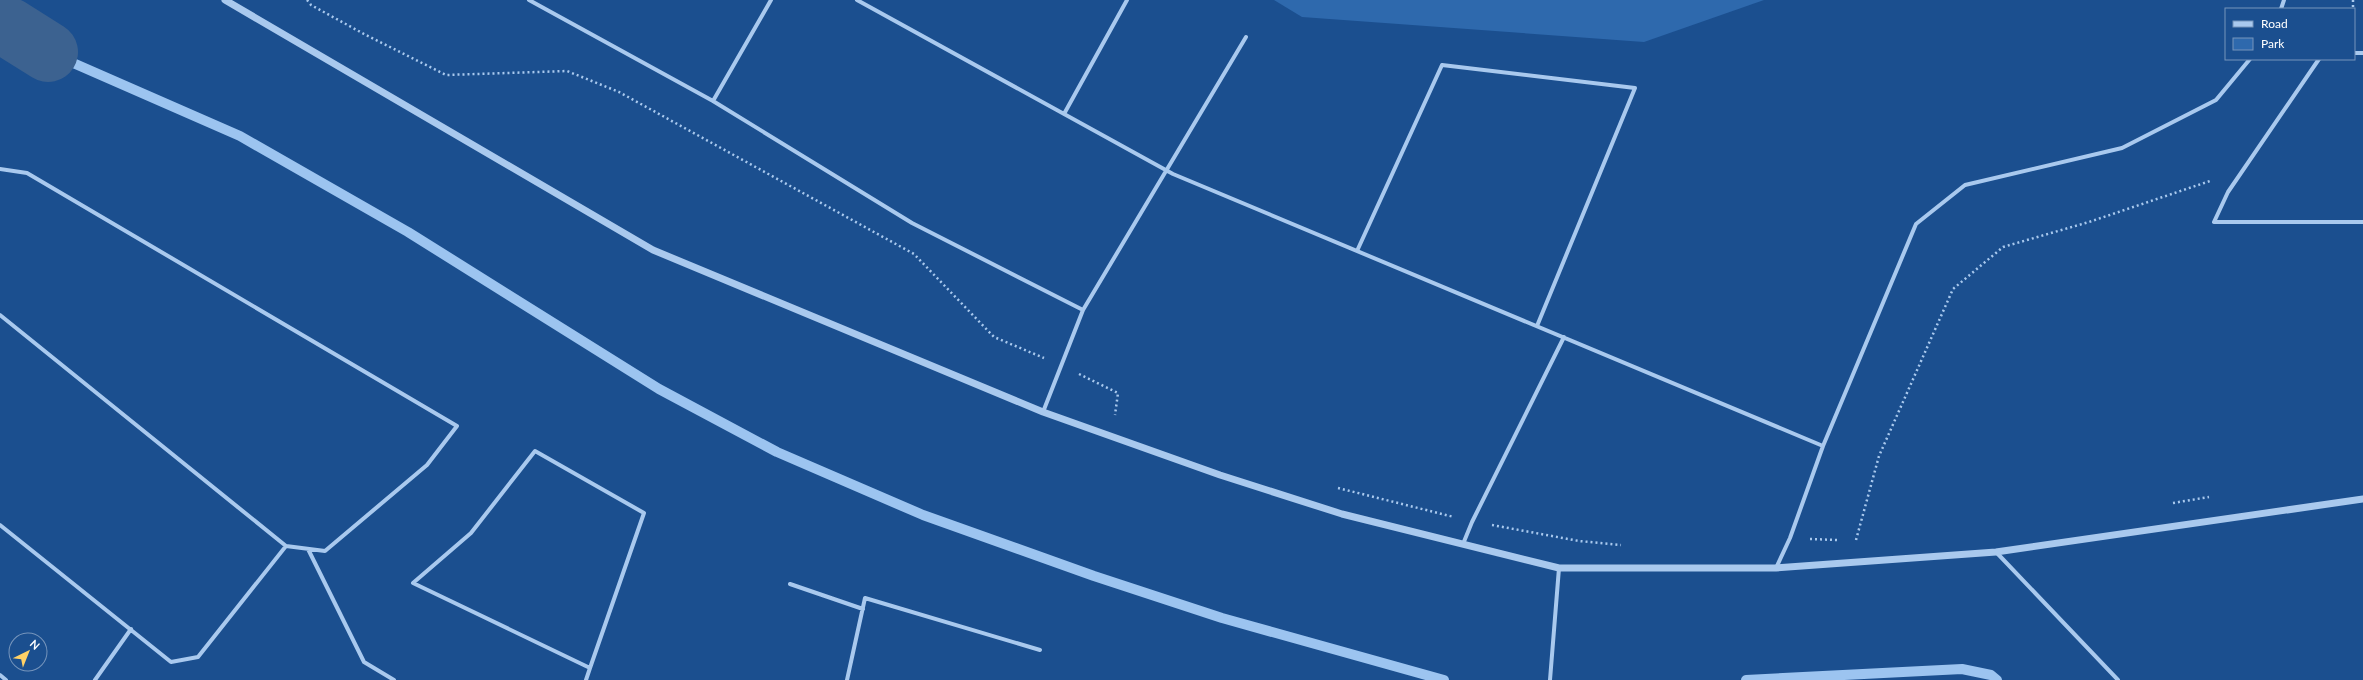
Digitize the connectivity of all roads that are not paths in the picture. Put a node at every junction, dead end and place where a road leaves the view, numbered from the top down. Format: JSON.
{"nodes":[{"id":1,"x":225,"y":0,"type":"edge"},
{"id":2,"x":529,"y":0,"type":"edge"},
{"id":3,"x":772,"y":0,"type":"edge"},
{"id":4,"x":857,"y":0,"type":"edge"},
{"id":5,"x":1127,"y":0,"type":"edge"},
{"id":6,"x":1246,"y":37,"type":"dead end"},
{"id":7,"x":2249,"y":60,"type":"edge"},
{"id":8,"x":2319,"y":60,"type":"edge"},
{"id":9,"x":714,"y":101,"type":"junction"},
{"id":10,"x":1064,"y":114,"type":"junction"},
{"id":11,"x":0,"y":169,"type":"edge"},
{"id":12,"x":1167,"y":170,"type":"junction"},
{"id":13,"x":2363,"y":222,"type":"edge"},
{"id":14,"x":1357,"y":251,"type":"junction"},
{"id":15,"x":1083,"y":310,"type":"junction"},
{"id":16,"x":0,"y":315,"type":"edge"},
{"id":17,"x":1538,"y":326,"type":"junction"},
{"id":18,"x":1564,"y":337,"type":"junction"},
{"id":19,"x":1043,"y":412,"type":"junction"},
{"id":20,"x":1823,"y":446,"type":"junction"},
{"id":21,"x":2363,"y":499,"type":"edge"},
{"id":22,"x":0,"y":525,"type":"edge"},
{"id":23,"x":1463,"y":544,"type":"junction"},
{"id":24,"x":286,"y":546,"type":"junction"},
{"id":25,"x":308,"y":549,"type":"junction"},
{"id":26,"x":1996,"y":552,"type":"junction"},
{"id":27,"x":1560,"y":568,"type":"junction"},
{"id":28,"x":1776,"y":568,"type":"junction"},
{"id":29,"x":790,"y":584,"type":"dead end"},
{"id":30,"x":862,"y":609,"type":"junction"},
{"id":31,"x":131,"y":629,"type":"junction"},
{"id":32,"x":1040,"y":650,"type":"dead end"},
{"id":33,"x":590,"y":668,"type":"junction"},
{"id":34,"x":0,"y":675,"type":"edge"},
{"id":35,"x":6,"y":680,"type":"edge"},
{"id":36,"x":95,"y":680,"type":"edge"},
{"id":37,"x":394,"y":680,"type":"edge"},
{"id":38,"x":586,"y":680,"type":"edge"},
{"id":39,"x":846,"y":680,"type":"edge"},
{"id":40,"x":1550,"y":680,"type":"edge"},
{"id":41,"x":2118,"y":680,"type":"edge"}],
"edges":[{"from":1,"to":19,"type":"street"},
{"from":2,"to":9,"type":"street"},
{"from":3,"to":9,"type":"street"},
{"from":4,"to":10,"type":"street"},
{"from":5,"to":10,"type":"street"},
{"from":6,"to":12,"type":"street"},
{"from":7,"to":20,"type":"street"},
{"from":8,"to":13,"type":"street"},
{"from":9,"to":15,"type":"street"},
{"from":10,"to":12,"type":"street"},
{"from":11,"to":25,"type":"street"},
{"from":12,"to":14,"type":"street"},
{"from":12,"to":15,"type":"street"},
{"from":14,"to":17,"type":"street"},
{"from":14,"to":17,"type":"street"},
{"from":15,"to":19,"type":"street"},
{"from":16,"to":24,"type":"street"},
{"from":17,"to":18,"type":"street"},
{"from":18,"to":20,"type":"street"},
{"from":18,"to":23,"type":"street"},
{"from":19,"to":23,"type":"street"},
{"from":20,"to":28,"type":"street"},
{"from":21,"to":26,"type":"street"},
{"from":22,"to":31,"type":"street"},
{"from":23,"to":27,"type":"street"},
{"from":24,"to":25,"type":"street"},
{"from":24,"to":31,"type":"street"},
{"from":25,"to":37,"type":"street"},
{"from":26,"to":28,"type":"street"},
{"from":26,"to":41,"type":"street"},
{"from":27,"to":28,"type":"street"},
{"from":27,"to":40,"type":"street"},
{"from":29,"to":30,"type":"street"},
{"from":30,"to":32,"type":"street"},
{"from":30,"to":39,"type":"street"},
{"from":31,"to":36,"type":"street"},
{"from":33,"to":33,"type":"street"},
{"from":33,"to":38,"type":"street"},
{"from":34,"to":35,"type":"street"}]}
